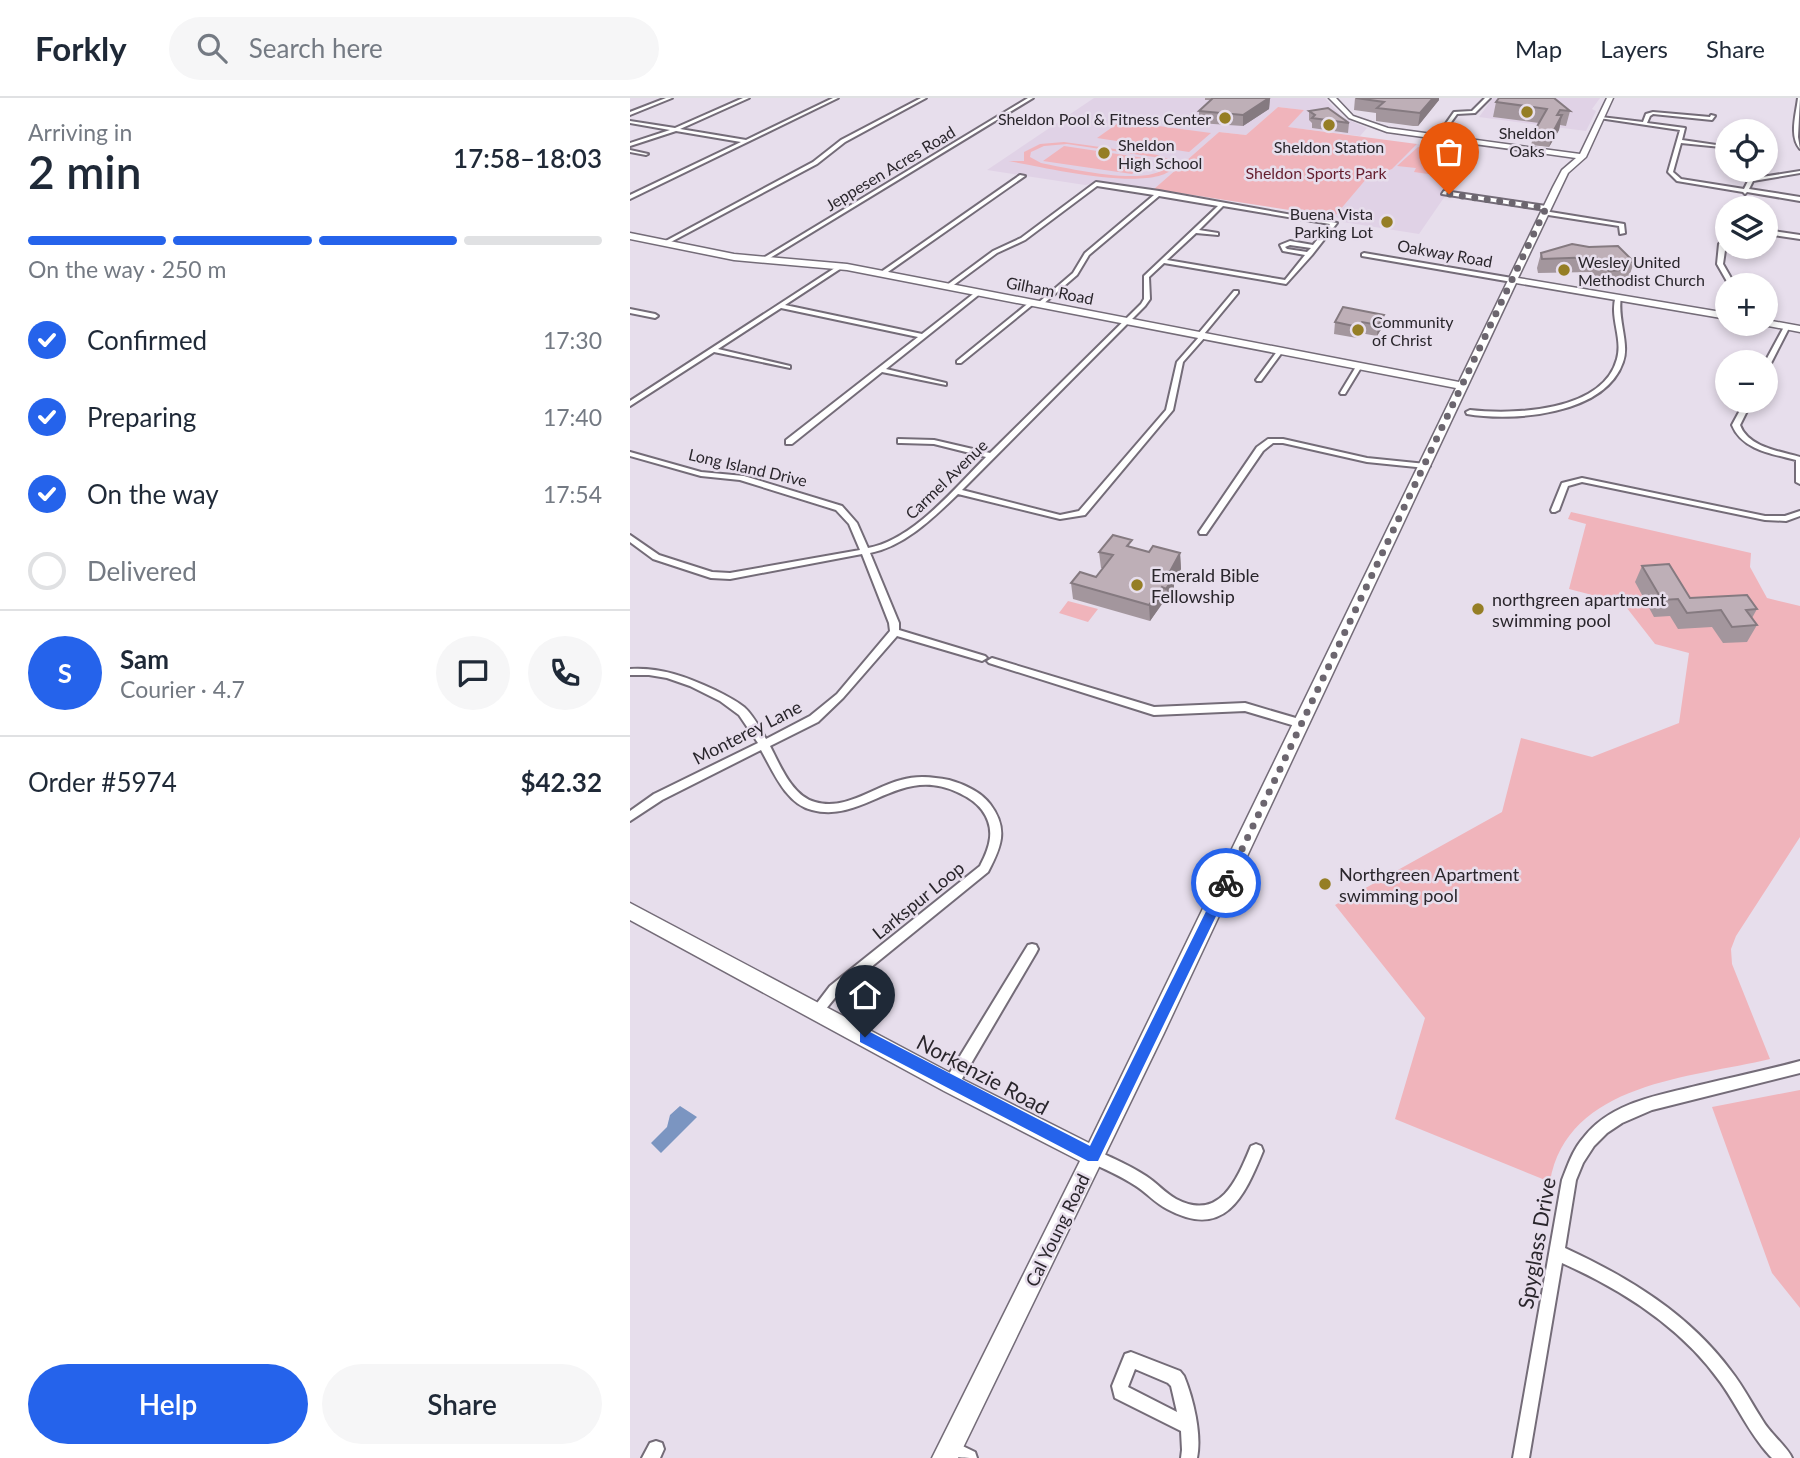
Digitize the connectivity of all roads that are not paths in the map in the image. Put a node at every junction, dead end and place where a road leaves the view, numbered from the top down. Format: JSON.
{"nodes":[{"id":1,"x":670,"y":98,"type":"edge"},
{"id":2,"x":747,"y":98,"type":"edge"},
{"id":3,"x":836,"y":98,"type":"edge"},
{"id":4,"x":924,"y":98,"type":"edge"},
{"id":5,"x":1031,"y":98,"type":"edge"},
{"id":6,"x":1332,"y":98,"type":"edge"},
{"id":7,"x":1488,"y":98,"type":"edge"},
{"id":8,"x":1610,"y":98,"type":"edge"},
{"id":9,"x":1800,"y":98,"type":"edge"},
{"id":10,"x":721,"y":110,"type":"junction"},
{"id":11,"x":739,"y":112,"type":"dead end"},
{"id":12,"x":630,"y":114,"type":"edge"},
{"id":13,"x":1601,"y":118,"type":"junction"},
{"id":14,"x":1712,"y":119,"type":"dead end"},
{"id":15,"x":630,"y":122,"type":"edge"},
{"id":16,"x":1644,"y":124,"type":"junction"},
{"id":17,"x":675,"y":130,"type":"junction"},
{"id":18,"x":1437,"y":138,"type":"junction"},
{"id":19,"x":746,"y":141,"type":"junction"},
{"id":20,"x":1680,"y":141,"type":"junction"},
{"id":21,"x":1474,"y":143,"type":"junction"},
{"id":22,"x":630,"y":145,"type":"edge"},
{"id":23,"x":1715,"y":145,"type":"edge"},
{"id":24,"x":1489,"y":146,"type":"junction"},
{"id":25,"x":1800,"y":148,"type":"edge"},
{"id":26,"x":630,"y":151,"type":"edge"},
{"id":27,"x":646,"y":154,"type":"dead end"},
{"id":28,"x":1582,"y":157,"type":"junction"},
{"id":29,"x":1800,"y":172,"type":"edge"},
{"id":30,"x":1022,"y":176,"type":"dead end"},
{"id":31,"x":1562,"y":176,"type":"junction"},
{"id":32,"x":1084,"y":182,"type":"dead end"},
{"id":33,"x":755,"y":184,"type":"dead end"},
{"id":34,"x":1092,"y":186,"type":"junction"},
{"id":35,"x":770,"y":187,"type":"junction"},
{"id":36,"x":1745,"y":192,"type":"junction"},
{"id":37,"x":1158,"y":193,"type":"junction"},
{"id":38,"x":1444,"y":194,"type":"dead end"},
{"id":39,"x":630,"y":197,"type":"edge"},
{"id":40,"x":1800,"y":200,"type":"edge"},
{"id":41,"x":1223,"y":204,"type":"junction"},
{"id":42,"x":705,"y":210,"type":"dead end"},
{"id":43,"x":1545,"y":210,"type":"junction"},
{"id":44,"x":721,"y":213,"type":"junction"},
{"id":45,"x":1195,"y":230,"type":"junction"},
{"id":46,"x":1622,"y":233,"type":"dead end"},
{"id":47,"x":1216,"y":234,"type":"dead end"},
{"id":48,"x":1778,"y":234,"type":"edge"},
{"id":49,"x":630,"y":236,"type":"edge"},
{"id":50,"x":1800,"y":237,"type":"edge"},
{"id":51,"x":665,"y":243,"type":"junction"},
{"id":52,"x":1315,"y":247,"type":"junction"},
{"id":53,"x":1310,"y":254,"type":"junction"},
{"id":54,"x":1364,"y":255,"type":"dead end"},
{"id":55,"x":763,"y":260,"type":"junction"},
{"id":56,"x":1162,"y":261,"type":"junction"},
{"id":57,"x":841,"y":266,"type":"junction"},
{"id":58,"x":883,"y":273,"type":"junction"},
{"id":59,"x":1513,"y":280,"type":"junction"},
{"id":60,"x":949,"y":286,"type":"junction"},
{"id":61,"x":979,"y":292,"type":"junction"},
{"id":62,"x":1236,"y":292,"type":"dead end"},
{"id":63,"x":1618,"y":298,"type":"junction"},
{"id":64,"x":1037,"y":303,"type":"junction"},
{"id":65,"x":779,"y":306,"type":"junction"},
{"id":66,"x":631,"y":312,"type":"edge"},
{"id":67,"x":1715,"y":314,"type":"edge"},
{"id":68,"x":654,"y":316,"type":"dead end"},
{"id":69,"x":1127,"y":321,"type":"junction"},
{"id":70,"x":1778,"y":325,"type":"edge"},
{"id":71,"x":1787,"y":326,"type":"junction"},
{"id":72,"x":1800,"y":329,"type":"edge"},
{"id":73,"x":923,"y":336,"type":"junction"},
{"id":74,"x":1201,"y":336,"type":"junction"},
{"id":75,"x":713,"y":349,"type":"junction"},
{"id":76,"x":1775,"y":350,"type":"edge"},
{"id":77,"x":1280,"y":351,"type":"junction"},
{"id":78,"x":959,"y":362,"type":"dead end"},
{"id":79,"x":788,"y":366,"type":"dead end"},
{"id":80,"x":1359,"y":366,"type":"junction"},
{"id":81,"x":881,"y":370,"type":"junction"},
{"id":82,"x":1259,"y":380,"type":"dead end"},
{"id":83,"x":944,"y":384,"type":"dead end"},
{"id":84,"x":1463,"y":386,"type":"junction"},
{"id":85,"x":1343,"y":393,"type":"dead end"},
{"id":86,"x":630,"y":404,"type":"edge"},
{"id":87,"x":1470,"y":412,"type":"dead end"},
{"id":88,"x":1742,"y":413,"type":"edge"},
{"id":89,"x":901,"y":441,"type":"dead end"},
{"id":90,"x":789,"y":442,"type":"dead end"},
{"id":91,"x":630,"y":454,"type":"edge"},
{"id":92,"x":992,"y":456,"type":"junction"},
{"id":93,"x":1800,"y":459,"type":"edge"},
{"id":94,"x":1426,"y":466,"type":"junction"},
{"id":95,"x":1800,"y":482,"type":"edge"},
{"id":96,"x":957,"y":491,"type":"junction"},
{"id":97,"x":1555,"y":510,"type":"dead end"},
{"id":98,"x":1800,"y":513,"type":"edge"},
{"id":99,"x":1203,"y":532,"type":"dead end"},
{"id":100,"x":630,"y":538,"type":"edge"},
{"id":101,"x":864,"y":553,"type":"junction"},
{"id":102,"x":895,"y":632,"type":"junction"},
{"id":103,"x":630,"y":672,"type":"edge"},
{"id":104,"x":1302,"y":724,"type":"junction"},
{"id":105,"x":765,"y":744,"type":"junction"},
{"id":106,"x":630,"y":817,"type":"edge"},
{"id":107,"x":630,"y":911,"type":"edge"},
{"id":108,"x":1032,"y":948,"type":"dead end"},
{"id":109,"x":817,"y":1011,"type":"junction"},
{"id":110,"x":1800,"y":1067,"type":"edge"},
{"id":111,"x":951,"y":1084,"type":"junction"},
{"id":112,"x":1256,"y":1151,"type":"dead end"},
{"id":113,"x":1093,"y":1156,"type":"junction"},
{"id":114,"x":1556,"y":1252,"type":"junction"},
{"id":115,"x":1187,"y":1425,"type":"junction"},
{"id":116,"x":955,"y":1455,"type":"edge"},
{"id":117,"x":1189,"y":1458,"type":"edge"},
{"id":118,"x":1521,"y":1458,"type":"edge"},
{"id":119,"x":1784,"y":1458,"type":"edge"}],
"edges":[{"from":1,"to":12,"type":"street"},
{"from":2,"to":10,"type":"street"},
{"from":3,"to":19,"type":"street"},
{"from":4,"to":35,"type":"street"},
{"from":5,"to":55,"type":"street","name":"Jeppesen Acres Road"},
{"from":6,"to":18,"type":"main road"},
{"from":7,"to":18,"type":"street"},
{"from":8,"to":13,"type":"main road","name":"Cal Young Road"},
{"from":9,"to":25,"type":"street"},
{"from":10,"to":11,"type":"street"},
{"from":10,"to":17,"type":"street"},
{"from":13,"to":16,"type":"street"},
{"from":13,"to":28,"type":"main road","name":"Cal Young Road"},
{"from":14,"to":16,"type":"street"},
{"from":15,"to":17,"type":"street"},
{"from":16,"to":20,"type":"street"},
{"from":17,"to":19,"type":"street"},
{"from":17,"to":22,"type":"street"},
{"from":18,"to":21,"type":"main road"},
{"from":19,"to":39,"type":"street"},
{"from":20,"to":23,"type":"street"},
{"from":20,"to":36,"type":"street"},
{"from":21,"to":24,"type":"main road"},
{"from":21,"to":28,"type":"street"},
{"from":24,"to":28,"type":"main road"},
{"from":24,"to":31,"type":"main road"},
{"from":26,"to":27,"type":"street"},
{"from":28,"to":31,"type":"main road","name":"Cal Young Road"},
{"from":29,"to":36,"type":"street"},
{"from":30,"to":58,"type":"street"},
{"from":31,"to":43,"type":"main road","name":"Cal Young Road"},
{"from":32,"to":34,"type":"street"},
{"from":33,"to":35,"type":"street"},
{"from":34,"to":37,"type":"street"},
{"from":34,"to":60,"type":"street"},
{"from":35,"to":44,"type":"street"},
{"from":36,"to":40,"type":"street"},
{"from":37,"to":41,"type":"street"},
{"from":37,"to":64,"type":"street"},
{"from":38,"to":43,"type":"street"},
{"from":41,"to":45,"type":"street","name":"Carmel Avenue"},
{"from":41,"to":52,"type":"street"},
{"from":42,"to":44,"type":"street"},
{"from":43,"to":46,"type":"street"},
{"from":43,"to":59,"type":"main road","name":"Cal Young Road"},
{"from":44,"to":51,"type":"street"},
{"from":45,"to":47,"type":"street"},
{"from":45,"to":56,"type":"street","name":"Carmel Avenue"},
{"from":48,"to":50,"type":"street"},
{"from":49,"to":51,"type":"main road","name":"Gilham Road"},
{"from":51,"to":55,"type":"main road","name":"Gilham Road"},
{"from":52,"to":53,"type":"street"},
{"from":52,"to":53,"type":"street"},
{"from":53,"to":56,"type":"street"},
{"from":54,"to":59,"type":"street","name":"Oakway Road"},
{"from":55,"to":57,"type":"main road","name":"Gilham Road"},
{"from":56,"to":69,"type":"street","name":"Carmel Avenue"},
{"from":57,"to":58,"type":"main road","name":"Gilham Road"},
{"from":57,"to":65,"type":"street"},
{"from":58,"to":60,"type":"main road","name":"Gilham Road"},
{"from":59,"to":63,"type":"main road","name":"Oakway Road"},
{"from":59,"to":84,"type":"main road","name":"Cal Young Road"},
{"from":60,"to":61,"type":"main road","name":"Gilham Road"},
{"from":61,"to":64,"type":"main road","name":"Gilham Road"},
{"from":61,"to":73,"type":"street"},
{"from":62,"to":74,"type":"street"},
{"from":63,"to":67,"type":"main road","name":"Oakway Road"},
{"from":63,"to":87,"type":"street"},
{"from":64,"to":69,"type":"main road","name":"Gilham Road"},
{"from":64,"to":78,"type":"street"},
{"from":65,"to":73,"type":"street"},
{"from":65,"to":75,"type":"street"},
{"from":66,"to":68,"type":"street"},
{"from":69,"to":74,"type":"main road","name":"Gilham Road"},
{"from":69,"to":92,"type":"street","name":"Carmel Avenue"},
{"from":70,"to":71,"type":"main road"},
{"from":71,"to":72,"type":"main road"},
{"from":71,"to":76,"type":"street"},
{"from":73,"to":81,"type":"street"},
{"from":74,"to":77,"type":"main road","name":"Gilham Road"},
{"from":74,"to":96,"type":"street"},
{"from":75,"to":79,"type":"street"},
{"from":75,"to":86,"type":"street"},
{"from":77,"to":80,"type":"main road","name":"Gilham Road"},
{"from":77,"to":82,"type":"street"},
{"from":80,"to":84,"type":"main road","name":"Gilham Road"},
{"from":80,"to":85,"type":"street"},
{"from":81,"to":83,"type":"street"},
{"from":81,"to":90,"type":"street"},
{"from":84,"to":94,"type":"main road","name":"Cal Young Road"},
{"from":88,"to":93,"type":"street"},
{"from":89,"to":92,"type":"street"},
{"from":91,"to":101,"type":"street","name":"Long Island Drive"},
{"from":92,"to":96,"type":"street","name":"Carmel Avenue"},
{"from":93,"to":95,"type":"street"},
{"from":94,"to":99,"type":"street"},
{"from":94,"to":104,"type":"main road","name":"Cal Young Road"},
{"from":96,"to":101,"type":"street","name":"Carmel Avenue"},
{"from":97,"to":98,"type":"street"},
{"from":100,"to":101,"type":"street","name":"Carmel Avenue"},
{"from":101,"to":102,"type":"street","name":"Long Island Drive"},
{"from":102,"to":104,"type":"street"},
{"from":102,"to":105,"type":"street","name":"Monterey Lane"},
{"from":103,"to":105,"type":"street","name":"Larkspur Loop"},
{"from":104,"to":113,"type":"main road","name":"Cal Young Road"},
{"from":105,"to":106,"type":"street","name":"Monterey Lane"},
{"from":105,"to":109,"type":"street","name":"Larkspur Loop"},
{"from":107,"to":109,"type":"main road","name":"Norkenzie Road"},
{"from":108,"to":111,"type":"street"},
{"from":109,"to":111,"type":"main road","name":"Norkenzie Road"},
{"from":110,"to":114,"type":"street","name":"Spyglass Drive"},
{"from":111,"to":113,"type":"main road","name":"Norkenzie Road"},
{"from":112,"to":113,"type":"street"},
{"from":113,"to":116,"type":"main road","name":"Cal Young Road"},
{"from":114,"to":118,"type":"street","name":"Spyglass Drive"},
{"from":114,"to":119,"type":"street"},
{"from":115,"to":115,"type":"street"},
{"from":115,"to":117,"type":"street"}]}
